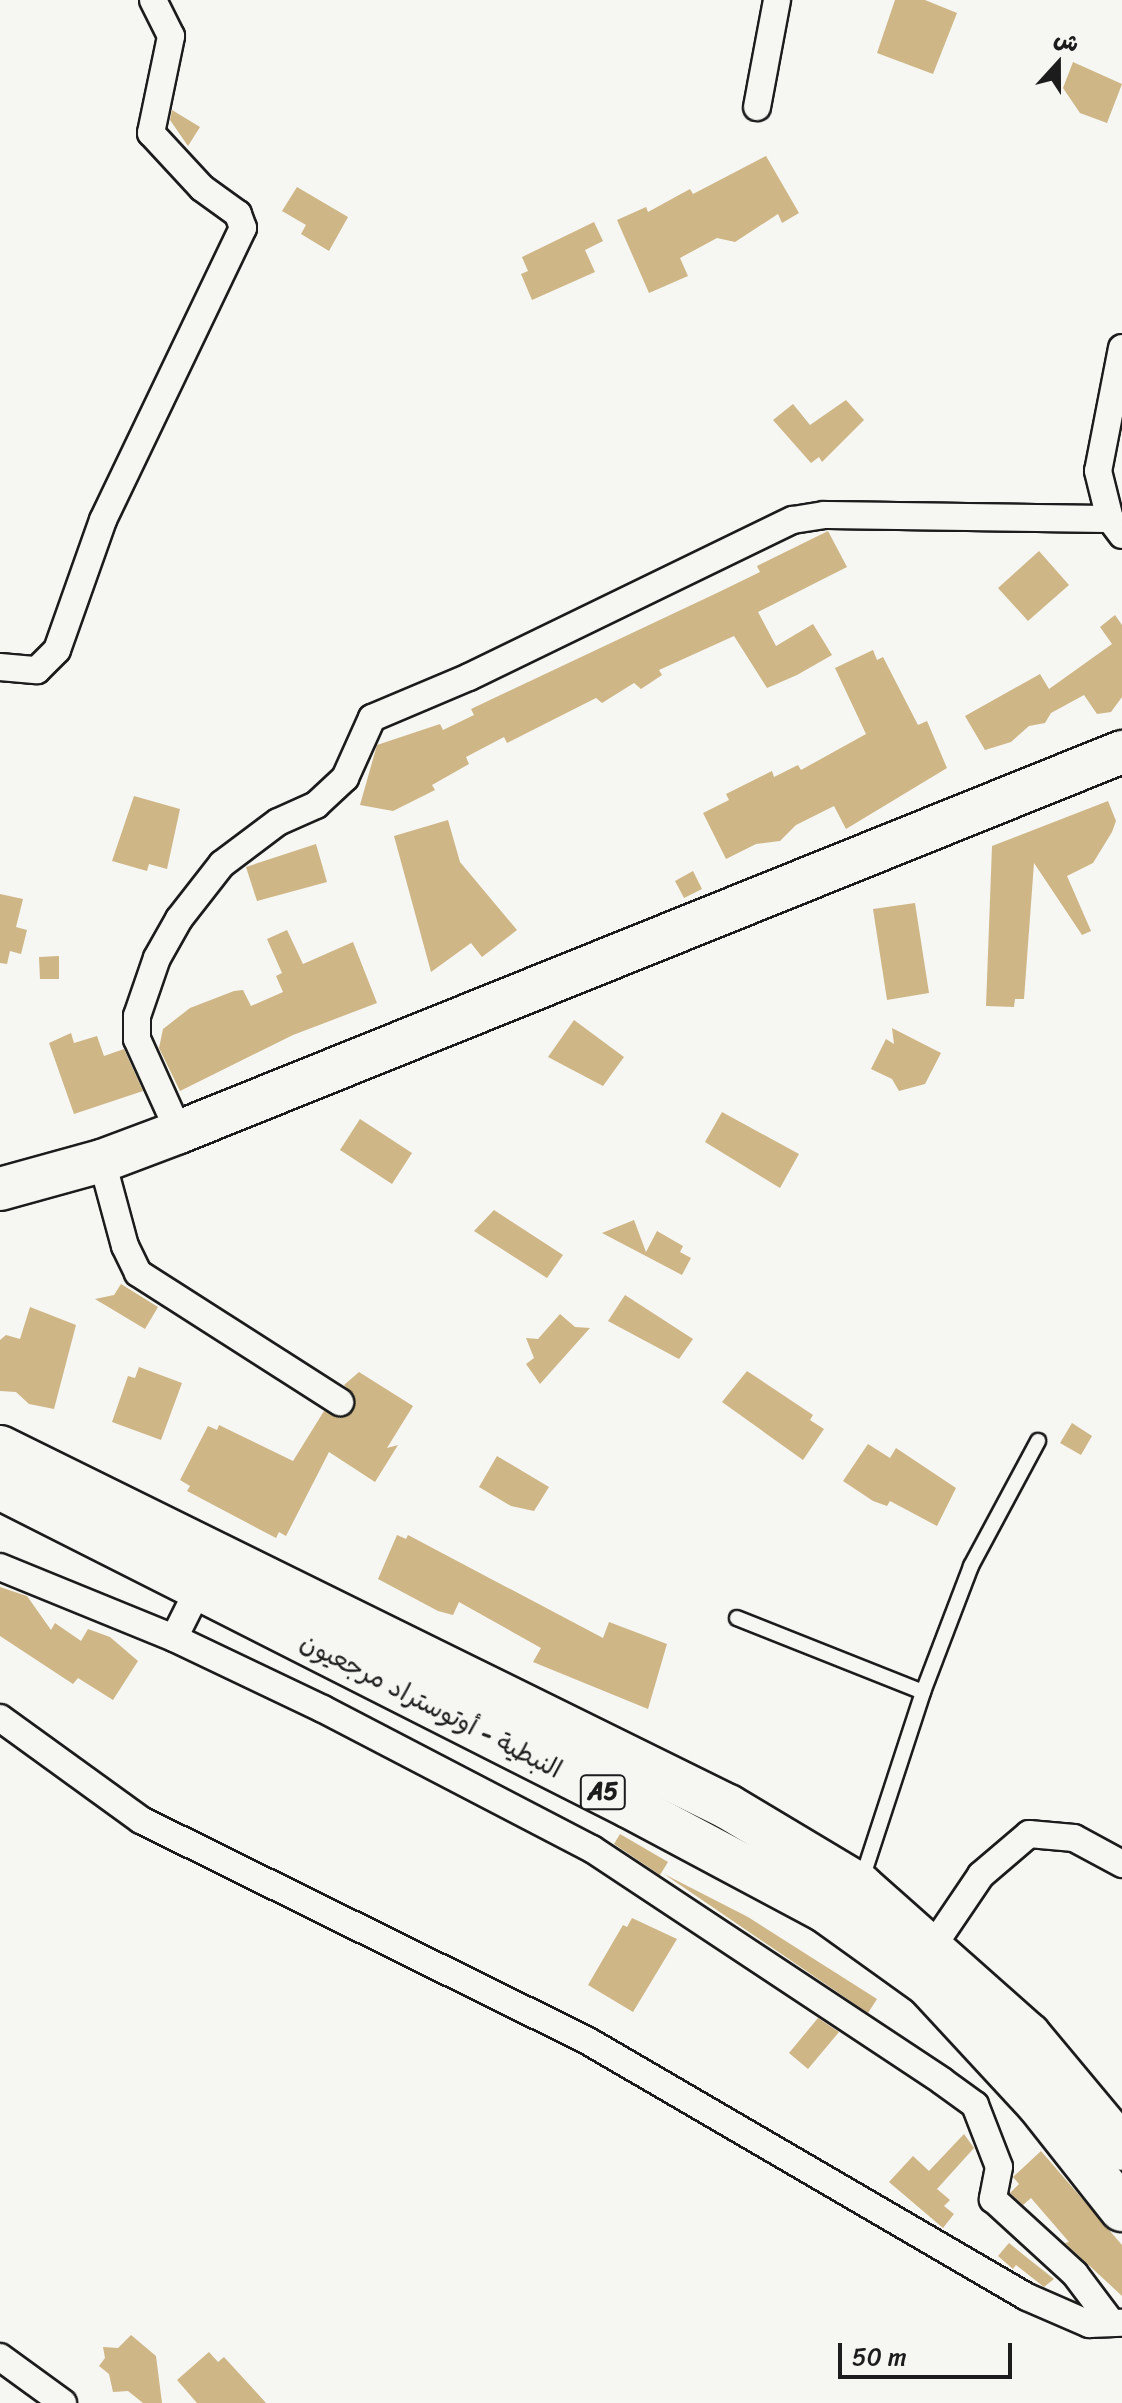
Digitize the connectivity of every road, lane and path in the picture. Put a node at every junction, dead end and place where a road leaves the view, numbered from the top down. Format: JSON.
{"nodes":[{"id":1,"x":153,"y":0,"type":"edge"},
{"id":2,"x":777,"y":0,"type":"edge"},
{"id":3,"x":757,"y":107,"type":"dead end"},
{"id":4,"x":1122,"y":348,"type":"edge"},
{"id":5,"x":1116,"y":527,"type":"edge"},
{"id":6,"x":0,"y":667,"type":"edge"},
{"id":7,"x":1122,"y":752,"type":"edge"},
{"id":8,"x":179,"y":1132,"type":"junction"},
{"id":9,"x":102,"y":1161,"type":"junction"},
{"id":10,"x":0,"y":1189,"type":"edge"},
{"id":11,"x":340,"y":1402,"type":"dead end"},
{"id":12,"x":1038,"y":1441,"type":"dead end"},
{"id":13,"x":0,"y":1448,"type":"edge"},
{"id":14,"x":0,"y":1487,"type":"edge"},
{"id":15,"x":0,"y":1567,"type":"edge"},
{"id":16,"x":198,"y":1590,"type":"junction"},
{"id":17,"x":737,"y":1618,"type":"dead end"},
{"id":18,"x":174,"y":1638,"type":"junction"},
{"id":19,"x":923,"y":1692,"type":"junction"},
{"id":20,"x":0,"y":1718,"type":"edge"},
{"id":21,"x":1122,"y":1864,"type":"edge"},
{"id":22,"x":860,"y":1886,"type":"junction"},
{"id":23,"x":933,"y":1946,"type":"junction"},
{"id":24,"x":1122,"y":2148,"type":"edge"},
{"id":25,"x":1122,"y":2209,"type":"edge"},
{"id":26,"x":1116,"y":2323,"type":"edge"},
{"id":27,"x":0,"y":2357,"type":"edge"},
{"id":28,"x":63,"y":2403,"type":"edge"}],
"edges":[{"from":1,"to":6,"type":"street"},
{"from":2,"to":3,"type":"street"},
{"from":4,"to":5,"type":"street"},
{"from":5,"to":8,"type":"street"},
{"from":7,"to":8,"type":"main road"},
{"from":8,"to":9,"type":"main road"},
{"from":9,"to":10,"type":"main road"},
{"from":9,"to":11,"type":"street"},
{"from":12,"to":19,"type":"lane"},
{"from":13,"to":22,"type":"highway","name":"النبطية - أوتوستراد مرجعيون","number":"A5"},
{"from":14,"to":16,"type":"highway","name":"النبطية - أوتوستراد مرجعيون","number":"A5"},
{"from":15,"to":18,"type":"street"},
{"from":16,"to":18,"type":"street"},
{"from":16,"to":25,"type":"highway","name":"النبطية - أوتوستراد مرجعيون","number":"A5"},
{"from":17,"to":19,"type":"lane"},
{"from":18,"to":26,"type":"street"},
{"from":19,"to":22,"type":"lane"},
{"from":20,"to":26,"type":"street"},
{"from":21,"to":23,"type":"street"},
{"from":22,"to":23,"type":"highway","name":"النبطية - أوتوستراد مرجعيون","number":"A5"},
{"from":23,"to":24,"type":"highway","name":"النبطية - أوتوستراد مرجعيون","number":"A5"},
{"from":27,"to":28,"type":"street"}]}
